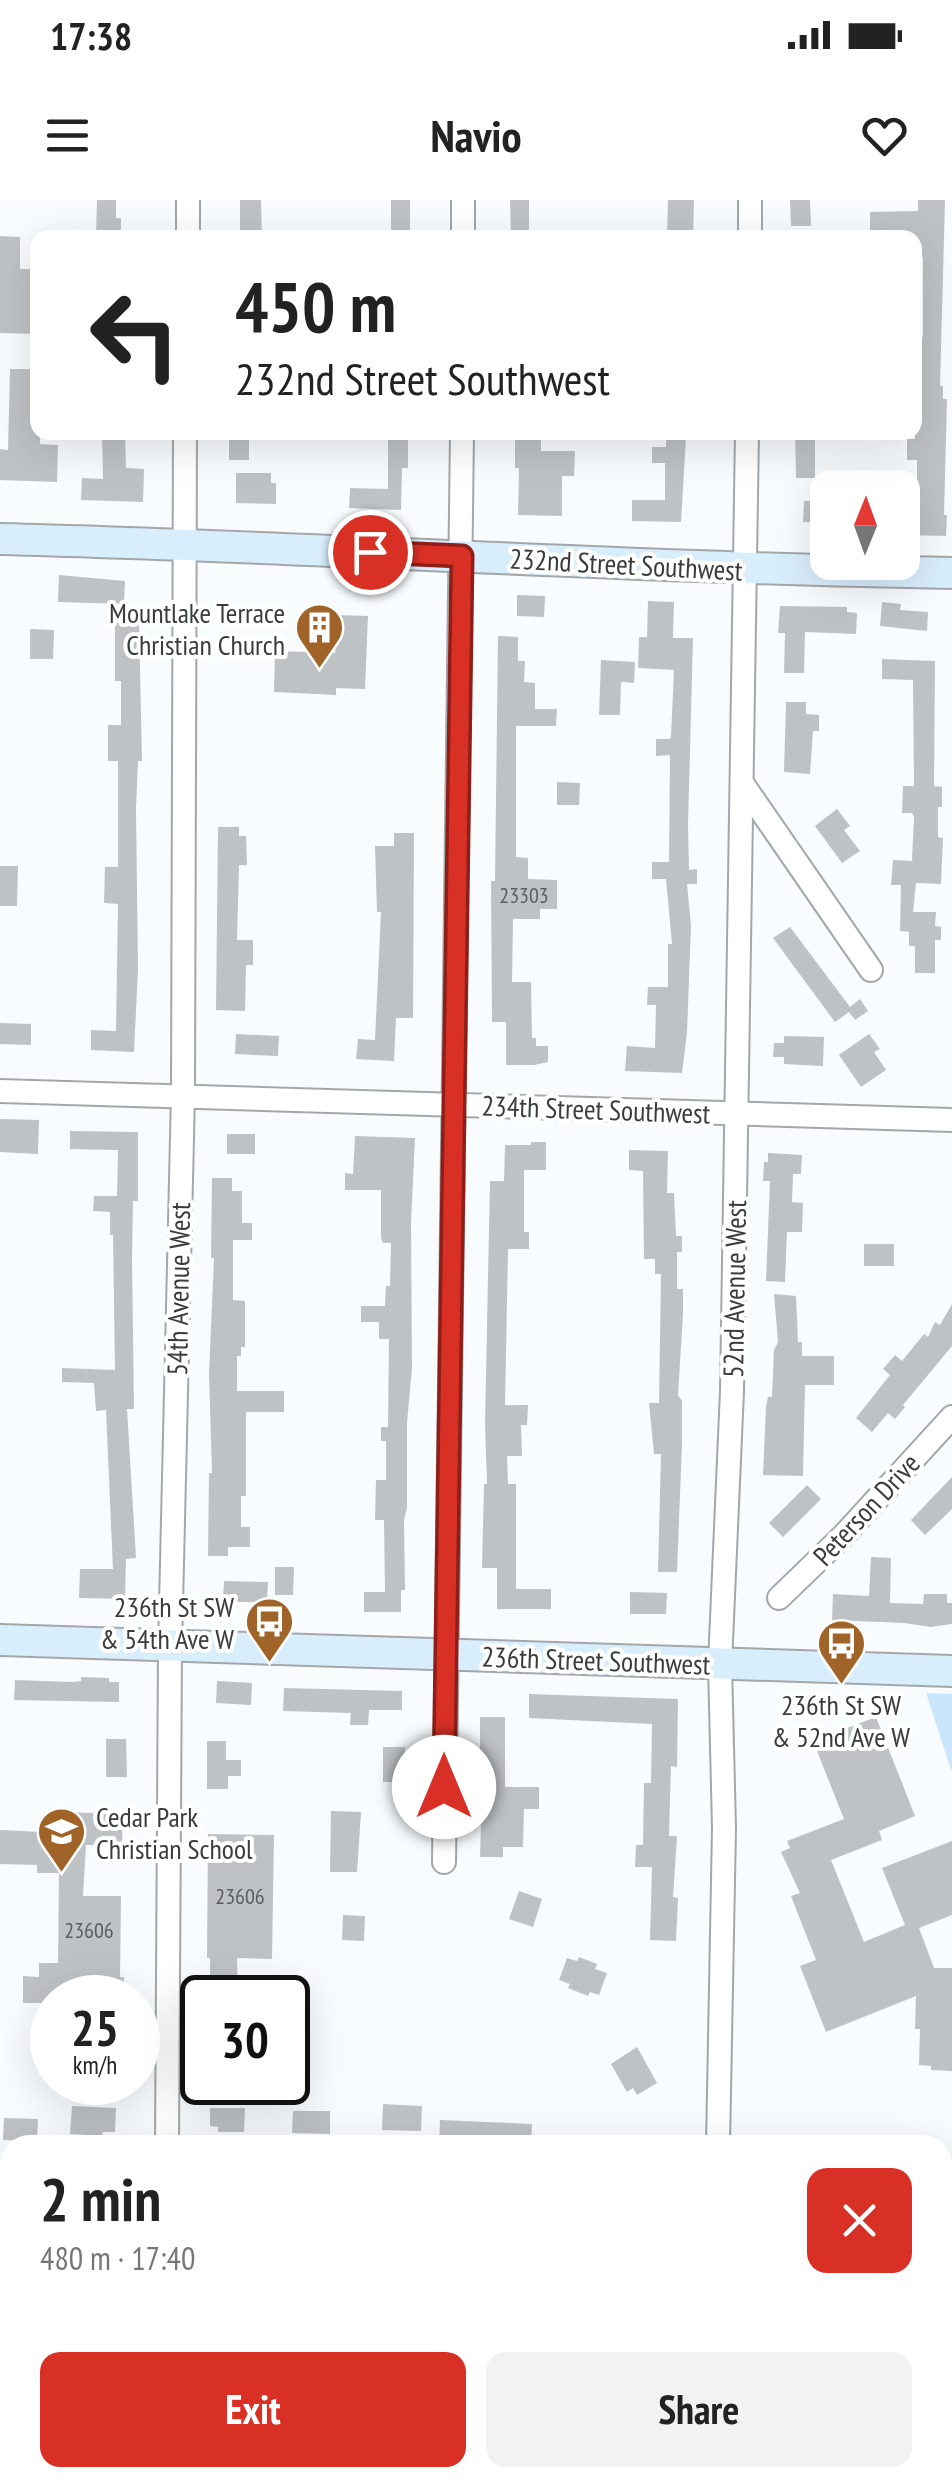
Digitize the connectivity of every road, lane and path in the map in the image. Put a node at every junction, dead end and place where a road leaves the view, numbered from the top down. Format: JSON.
{"nodes":[{"id":1,"x":188,"y":200,"type":"edge"},
{"id":2,"x":464,"y":200,"type":"edge"},
{"id":3,"x":750,"y":200,"type":"edge"},
{"id":4,"x":188,"y":230,"type":"edge"},
{"id":5,"x":463,"y":230,"type":"edge"},
{"id":6,"x":750,"y":230,"type":"edge"},
{"id":7,"x":185,"y":440,"type":"edge"},
{"id":8,"x":462,"y":440,"type":"edge"},
{"id":9,"x":747,"y":440,"type":"edge"},
{"id":10,"x":0,"y":539,"type":"edge"},
{"id":11,"x":183,"y":543,"type":"junction"},
{"id":12,"x":462,"y":556,"type":"junction"},
{"id":13,"x":746,"y":569,"type":"junction"},
{"id":14,"x":952,"y":572,"type":"edge"},
{"id":15,"x":742,"y":783,"type":"junction"},
{"id":16,"x":872,"y":970,"type":"dead end"},
{"id":17,"x":0,"y":1091,"type":"edge"},
{"id":18,"x":182,"y":1095,"type":"junction"},
{"id":19,"x":454,"y":1104,"type":"junction"},
{"id":20,"x":737,"y":1114,"type":"junction"},
{"id":21,"x":952,"y":1120,"type":"edge"},
{"id":22,"x":952,"y":1417,"type":"edge"},
{"id":23,"x":779,"y":1598,"type":"dead end"},
{"id":24,"x":0,"y":1640,"type":"edge"},
{"id":25,"x":170,"y":1648,"type":"junction"},
{"id":26,"x":444,"y":1655,"type":"junction"},
{"id":27,"x":720,"y":1664,"type":"junction"},
{"id":28,"x":952,"y":1671,"type":"edge"},
{"id":29,"x":444,"y":1862,"type":"dead end"},
{"id":30,"x":167,"y":2135,"type":"edge"},
{"id":31,"x":718,"y":2135,"type":"edge"}],
"edges":[{"from":1,"to":4,"type":"street"},
{"from":2,"to":5,"type":"street"},
{"from":3,"to":6,"type":"street"},
{"from":7,"to":11,"type":"street","name":"54th Avenue West"},
{"from":8,"to":12,"type":"street"},
{"from":9,"to":13,"type":"street","name":"52nd Avenue West"},
{"from":10,"to":11,"type":"street","name":"232nd Street Southwest"},
{"from":11,"to":12,"type":"street","name":"232nd Street Southwest"},
{"from":11,"to":18,"type":"street","name":"54th Avenue West"},
{"from":12,"to":13,"type":"street","name":"232nd Street Southwest"},
{"from":12,"to":19,"type":"street"},
{"from":13,"to":14,"type":"street","name":"232nd Street Southwest"},
{"from":13,"to":15,"type":"street","name":"52nd Avenue West"},
{"from":15,"to":16,"type":"street"},
{"from":15,"to":20,"type":"street","name":"52nd Avenue West"},
{"from":17,"to":18,"type":"street","name":"234th Street Southwest"},
{"from":18,"to":19,"type":"street","name":"234th Street Southwest"},
{"from":18,"to":25,"type":"street","name":"54th Avenue West"},
{"from":19,"to":20,"type":"street","name":"234th Street Southwest"},
{"from":19,"to":26,"type":"street"},
{"from":20,"to":21,"type":"street","name":"234th Street Southwest"},
{"from":20,"to":27,"type":"street","name":"52nd Avenue West"},
{"from":22,"to":23,"type":"street","name":"Peterson Drive"},
{"from":24,"to":25,"type":"street","name":"236th Street Southwest"},
{"from":25,"to":26,"type":"street","name":"236th Street Southwest"},
{"from":25,"to":30,"type":"street","name":"54th Avenue West"},
{"from":26,"to":27,"type":"street","name":"236th Street Southwest"},
{"from":26,"to":29,"type":"street"},
{"from":27,"to":28,"type":"street","name":"236th Street Southwest"},
{"from":27,"to":31,"type":"street","name":"52nd Avenue West"}]}
